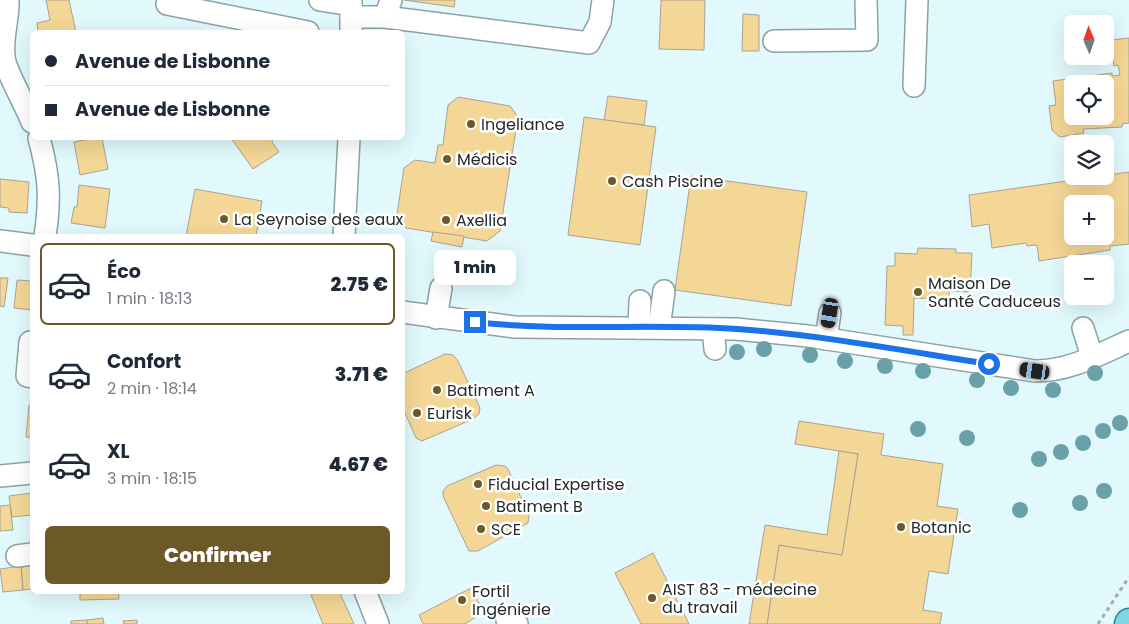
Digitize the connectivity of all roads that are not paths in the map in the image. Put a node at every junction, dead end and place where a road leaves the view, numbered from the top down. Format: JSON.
{"nodes":[{"id":1,"x":8,"y":0,"type":"edge"},
{"id":2,"x":320,"y":0,"type":"edge"},
{"id":3,"x":603,"y":0,"type":"edge"},
{"id":4,"x":866,"y":0,"type":"edge"},
{"id":5,"x":917,"y":0,"type":"edge"},
{"id":6,"x":167,"y":4,"type":"dead end"},
{"id":7,"x":388,"y":8,"type":"edge"},
{"id":8,"x":351,"y":14,"type":"edge"},
{"id":9,"x":290,"y":30,"type":"edge"},
{"id":10,"x":774,"y":40,"type":"dead end"},
{"id":11,"x":914,"y":86,"type":"dead end"},
{"id":12,"x":30,"y":118,"type":"edge"},
{"id":13,"x":40,"y":140,"type":"edge"},
{"id":14,"x":349,"y":140,"type":"edge"},
{"id":15,"x":45,"y":234,"type":"edge"},
{"id":16,"x":344,"y":234,"type":"edge"},
{"id":17,"x":0,"y":241,"type":"edge"},
{"id":18,"x":30,"y":245,"type":"edge"},
{"id":19,"x":441,"y":288,"type":"dead end"},
{"id":20,"x":664,"y":291,"type":"dead end"},
{"id":21,"x":640,"y":301,"type":"dead end"},
{"id":22,"x":405,"y":313,"type":"edge"},
{"id":23,"x":830,"y":313,"type":"dead end"},
{"id":24,"x":436,"y":318,"type":"junction"},
{"id":25,"x":649,"y":328,"type":"junction"},
{"id":26,"x":1083,"y":328,"type":"dead end"},
{"id":27,"x":826,"y":339,"type":"junction"},
{"id":28,"x":1129,"y":341,"type":"edge"},
{"id":29,"x":30,"y":342,"type":"edge"},
{"id":30,"x":1092,"y":358,"type":"junction"},
{"id":31,"x":30,"y":376,"type":"edge"},
{"id":32,"x":30,"y":473,"type":"edge"},
{"id":33,"x":0,"y":476,"type":"edge"},
{"id":34,"x":366,"y":594,"type":"edge"},
{"id":35,"x":378,"y":624,"type":"edge"}],
"edges":[{"from":1,"to":12,"type":"street"},
{"from":2,"to":8,"type":"street"},
{"from":3,"to":7,"type":"street"},
{"from":4,"to":10,"type":"street"},
{"from":5,"to":11,"type":"street"},
{"from":6,"to":9,"type":"street"},
{"from":7,"to":8,"type":"street"},
{"from":13,"to":15,"type":"street"},
{"from":14,"to":16,"type":"street"},
{"from":17,"to":18,"type":"street"},
{"from":19,"to":24,"type":"street"},
{"from":20,"to":25,"type":"street"},
{"from":21,"to":25,"type":"street"},
{"from":22,"to":24,"type":"street"},
{"from":23,"to":27,"type":"street"},
{"from":24,"to":25,"type":"street"},
{"from":25,"to":27,"type":"street"},
{"from":26,"to":30,"type":"street"},
{"from":27,"to":30,"type":"street"},
{"from":28,"to":30,"type":"street"},
{"from":29,"to":31,"type":"street"},
{"from":32,"to":33,"type":"street"},
{"from":34,"to":35,"type":"street"}]}
